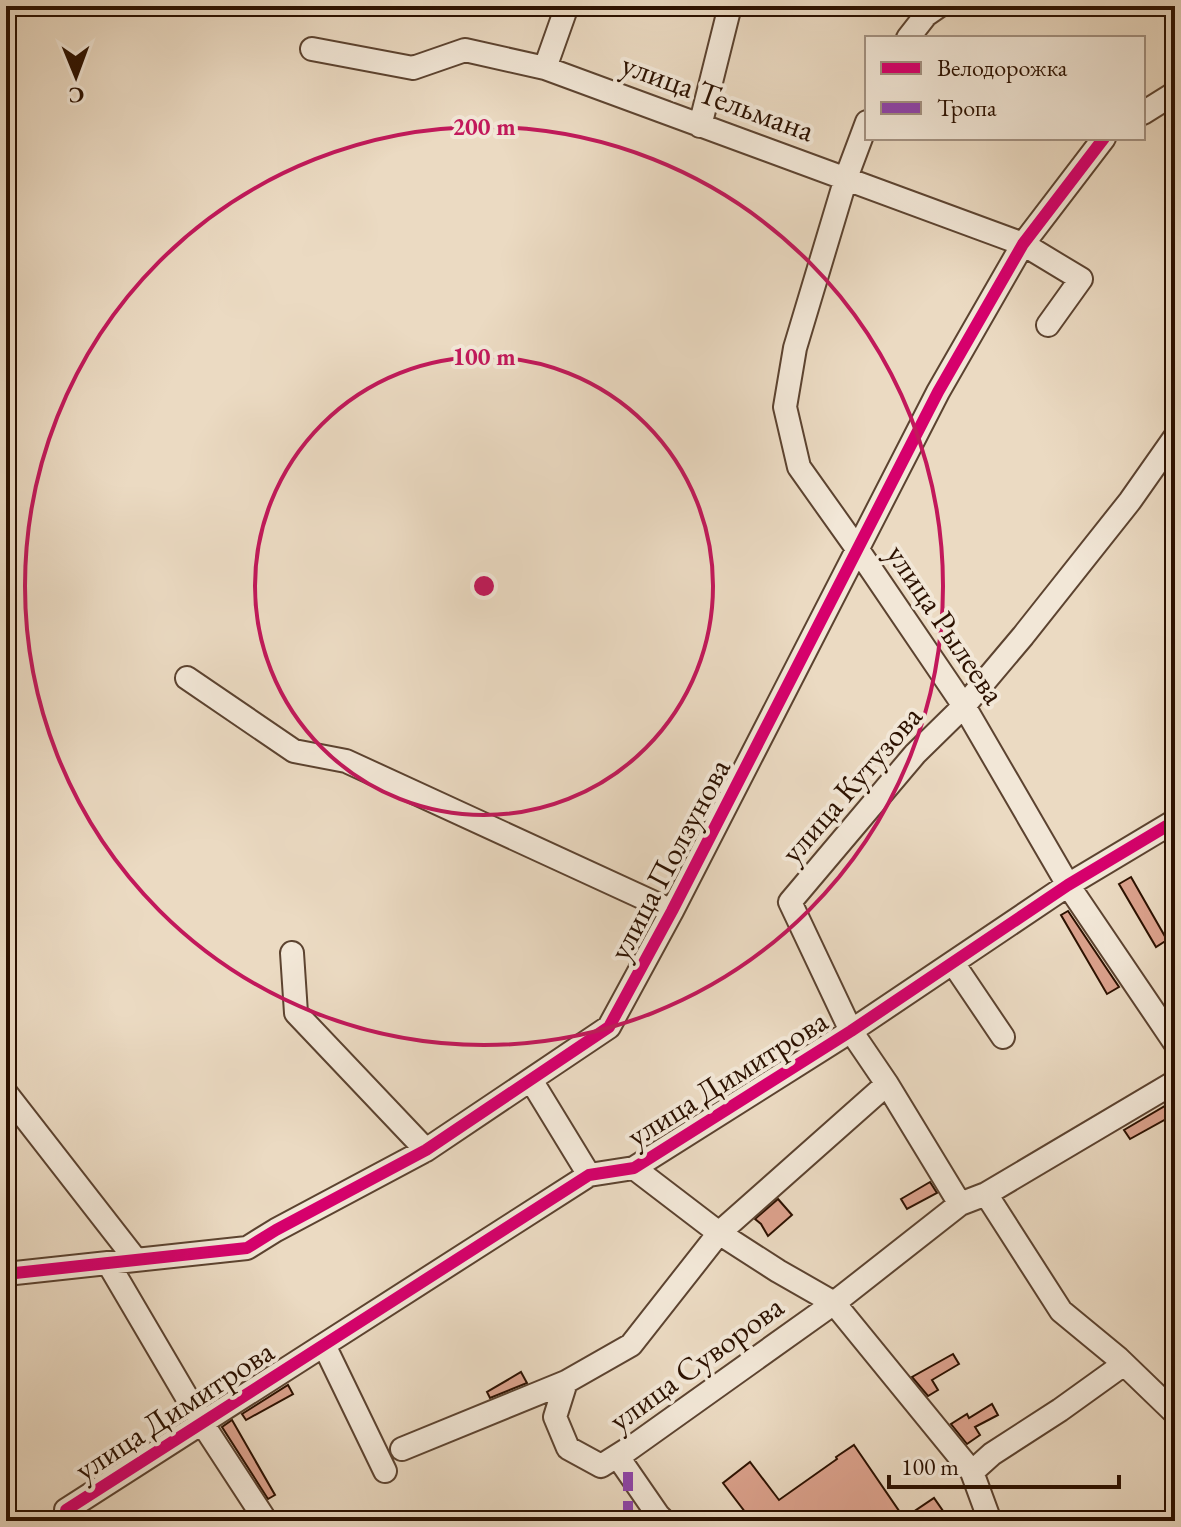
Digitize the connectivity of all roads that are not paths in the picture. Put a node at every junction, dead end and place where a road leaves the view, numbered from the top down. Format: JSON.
{"nodes":[{"id":1,"x":567,"y":6,"type":"edge"},
{"id":2,"x":730,"y":6,"type":"edge"},
{"id":3,"x":939,"y":6,"type":"edge"},
{"id":4,"x":910,"y":36,"type":"edge"},
{"id":5,"x":312,"y":49,"type":"dead end"},
{"id":6,"x":545,"y":68,"type":"junction"},
{"id":7,"x":1175,"y":93,"type":"edge"},
{"id":8,"x":1145,"y":112,"type":"edge"},
{"id":9,"x":700,"y":126,"type":"junction"},
{"id":10,"x":865,"y":127,"type":"edge"},
{"id":11,"x":1102,"y":140,"type":"edge"},
{"id":12,"x":846,"y":178,"type":"junction"},
{"id":13,"x":1023,"y":244,"type":"junction"},
{"id":14,"x":1048,"y":325,"type":"dead end"},
{"id":15,"x":1175,"y":437,"type":"edge"},
{"id":16,"x":858,"y":550,"type":"junction"},
{"id":17,"x":187,"y":678,"type":"dead end"},
{"id":18,"x":964,"y":706,"type":"junction"},
{"id":19,"x":1175,"y":821,"type":"edge"},
{"id":20,"x":1068,"y":885,"type":"junction"},
{"id":21,"x":672,"y":911,"type":"junction"},
{"id":22,"x":292,"y":953,"type":"dead end"},
{"id":23,"x":953,"y":963,"type":"junction"},
{"id":24,"x":851,"y":1031,"type":"junction"},
{"id":25,"x":1003,"y":1037,"type":"dead end"},
{"id":26,"x":1175,"y":1043,"type":"edge"},
{"id":27,"x":531,"y":1080,"type":"junction"},
{"id":28,"x":1175,"y":1082,"type":"edge"},
{"id":29,"x":887,"y":1084,"type":"junction"},
{"id":30,"x":6,"y":1093,"type":"edge"},
{"id":31,"x":426,"y":1150,"type":"junction"},
{"id":32,"x":634,"y":1168,"type":"junction"},
{"id":33,"x":589,"y":1175,"type":"junction"},
{"id":34,"x":986,"y":1194,"type":"junction"},
{"id":35,"x":960,"y":1204,"type":"junction"},
{"id":36,"x":719,"y":1233,"type":"junction"},
{"id":37,"x":136,"y":1260,"type":"junction"},
{"id":38,"x":108,"y":1263,"type":"junction"},
{"id":39,"x":6,"y":1274,"type":"edge"},
{"id":40,"x":834,"y":1303,"type":"junction"},
{"id":41,"x":324,"y":1345,"type":"junction"},
{"id":42,"x":1124,"y":1364,"type":"junction"},
{"id":43,"x":566,"y":1382,"type":"junction"},
{"id":44,"x":1175,"y":1413,"type":"edge"},
{"id":45,"x":202,"y":1423,"type":"junction"},
{"id":46,"x":402,"y":1449,"type":"dead end"},
{"id":47,"x":628,"y":1449,"type":"junction"},
{"id":48,"x":385,"y":1471,"type":"dead end"},
{"id":49,"x":972,"y":1472,"type":"junction"},
{"id":50,"x":61,"y":1517,"type":"edge"},
{"id":51,"x":266,"y":1521,"type":"edge"},
{"id":52,"x":664,"y":1521,"type":"edge"},
{"id":53,"x":990,"y":1521,"type":"edge"}],
"edges":[{"from":1,"to":6,"type":"street"},
{"from":2,"to":9,"type":"street"},
{"from":3,"to":4,"type":"street"},
{"from":5,"to":6,"type":"street","name":"улица Тельмана"},
{"from":6,"to":9,"type":"street","name":"улица Тельмана"},
{"from":7,"to":8,"type":"street"},
{"from":9,"to":12,"type":"street","name":"улица Тельмана"},
{"from":10,"to":12,"type":"street","name":"улица Рылеева"},
{"from":11,"to":13,"type":"street","name":"улица Ползунова"},
{"from":12,"to":13,"type":"street","name":"улица Тельмана"},
{"from":12,"to":16,"type":"street","name":"улица Рылеева"},
{"from":13,"to":14,"type":"street","name":"улица Тельмана"},
{"from":13,"to":16,"type":"street","name":"улица Ползунова"},
{"from":15,"to":18,"type":"street","name":"улица Кутузова"},
{"from":16,"to":18,"type":"street","name":"улица Рылеева"},
{"from":16,"to":21,"type":"street","name":"улица Ползунова"},
{"from":17,"to":21,"type":"street","name":"улица Ползунова"},
{"from":18,"to":20,"type":"street","name":"улица Рылеева"},
{"from":18,"to":24,"type":"street","name":"улица Кутузова"},
{"from":19,"to":20,"type":"street","name":"улица Димитрова"},
{"from":20,"to":23,"type":"street","name":"улица Димитрова"},
{"from":20,"to":26,"type":"street","name":"улица Рылеева"},
{"from":21,"to":27,"type":"street","name":"улица Ползунова"},
{"from":22,"to":31,"type":"street"},
{"from":23,"to":24,"type":"street","name":"улица Димитрова"},
{"from":23,"to":25,"type":"street"},
{"from":24,"to":29,"type":"street","name":"улица Кутузова"},
{"from":24,"to":32,"type":"street","name":"улица Димитрова"},
{"from":27,"to":31,"type":"street","name":"улица Ползунова"},
{"from":27,"to":33,"type":"street"},
{"from":28,"to":34,"type":"street","name":"улица Суворова"},
{"from":29,"to":35,"type":"street","name":"улица Кутузова"},
{"from":29,"to":36,"type":"street"},
{"from":30,"to":37,"type":"street"},
{"from":31,"to":37,"type":"street","name":"улица Ползунова"},
{"from":32,"to":33,"type":"street","name":"улица Димитрова"},
{"from":32,"to":36,"type":"street"},
{"from":33,"to":41,"type":"street","name":"улица Димитрова"},
{"from":34,"to":35,"type":"street","name":"улица Суворова"},
{"from":34,"to":42,"type":"street"},
{"from":35,"to":40,"type":"street","name":"улица Суворова"},
{"from":36,"to":40,"type":"street"},
{"from":36,"to":43,"type":"street"},
{"from":37,"to":38,"type":"street","name":"улица Ползунова"},
{"from":38,"to":39,"type":"street","name":"улица Ползунова"},
{"from":38,"to":45,"type":"street"},
{"from":40,"to":47,"type":"street","name":"улица Суворова"},
{"from":40,"to":49,"type":"street","name":"улица Суворова"},
{"from":41,"to":45,"type":"street","name":"улица Димитрова"},
{"from":41,"to":48,"type":"street"},
{"from":42,"to":44,"type":"street"},
{"from":42,"to":49,"type":"street"},
{"from":43,"to":46,"type":"street"},
{"from":43,"to":47,"type":"street"},
{"from":45,"to":50,"type":"street","name":"улица Димитрова"},
{"from":45,"to":51,"type":"street"},
{"from":47,"to":52,"type":"street","name":"улица Суворова"},
{"from":49,"to":53,"type":"street","name":"улица Суворова"}]}
